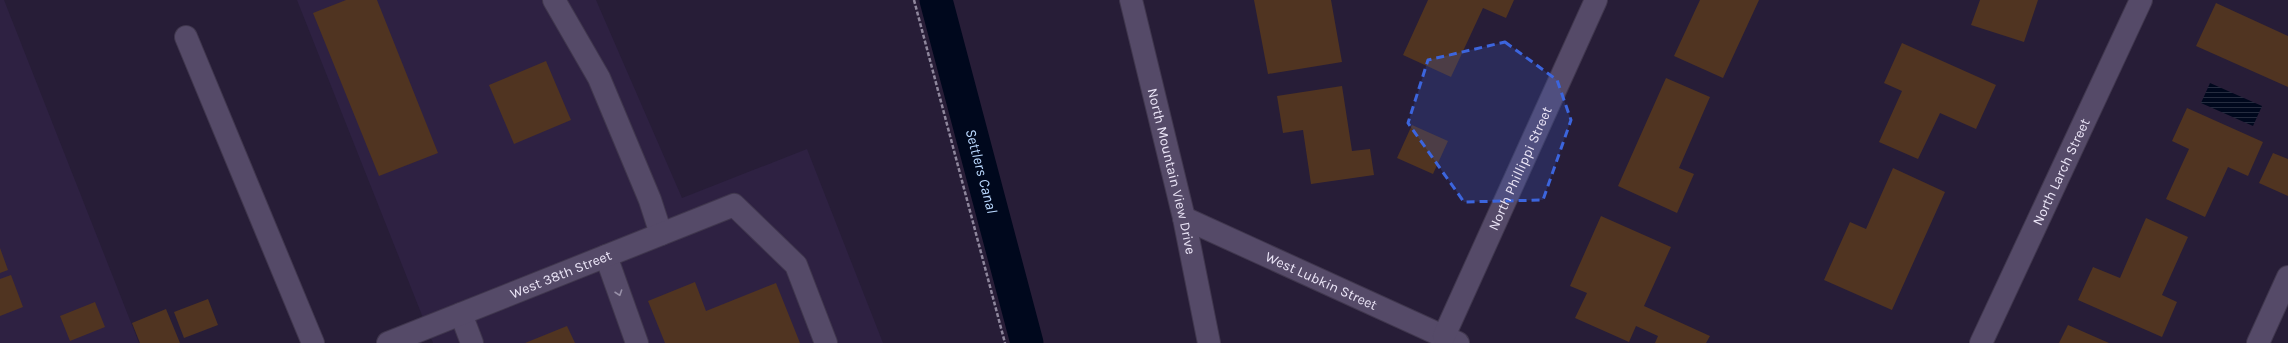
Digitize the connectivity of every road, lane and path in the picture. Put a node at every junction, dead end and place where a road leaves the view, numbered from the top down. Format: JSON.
{"nodes":[{"id":1,"x":554,"y":0,"type":"edge"},
{"id":2,"x":914,"y":0,"type":"edge"},
{"id":3,"x":1131,"y":0,"type":"edge"},
{"id":4,"x":1596,"y":0,"type":"edge"},
{"id":5,"x":2141,"y":0,"type":"edge"},
{"id":6,"x":186,"y":37,"type":"dead end"},
{"id":7,"x":1184,"y":218,"type":"junction"},
{"id":8,"x":661,"y":234,"type":"junction"},
{"id":9,"x":606,"y":256,"type":"junction"},
{"id":10,"x":2288,"y":277,"type":"edge"},
{"id":11,"x":461,"y":314,"type":"junction"},
{"id":12,"x":1451,"y":340,"type":"edge"},
{"id":13,"x":313,"y":343,"type":"edge"},
{"id":14,"x":388,"y":343,"type":"edge"},
{"id":15,"x":472,"y":343,"type":"edge"},
{"id":16,"x":637,"y":343,"type":"edge"},
{"id":17,"x":826,"y":343,"type":"edge"},
{"id":18,"x":1005,"y":343,"type":"edge"},
{"id":19,"x":1209,"y":343,"type":"edge"},
{"id":20,"x":1981,"y":343,"type":"edge"},
{"id":21,"x":2258,"y":343,"type":"edge"}],
"edges":[{"from":1,"to":8,"type":"street"},
{"from":2,"to":18,"type":"path"},
{"from":3,"to":7,"type":"street","name":"North Mountain View Drive"},
{"from":4,"to":12,"type":"street","name":"North Phillippi Street"},
{"from":5,"to":20,"type":"street","name":"North Larch Street"},
{"from":6,"to":13,"type":"street"},
{"from":7,"to":12,"type":"street","name":"West Lubkin Street"},
{"from":7,"to":19,"type":"street","name":"North Mountain View Drive"},
{"from":8,"to":9,"type":"street","name":"West 38th Street"},
{"from":8,"to":17,"type":"street","name":"West 38th Street"},
{"from":9,"to":11,"type":"street","name":"West 38th Street"},
{"from":9,"to":16,"type":"street","one_way":true},
{"from":10,"to":21,"type":"street"},
{"from":11,"to":14,"type":"street","name":"West 38th Street"},
{"from":11,"to":15,"type":"street"}]}
